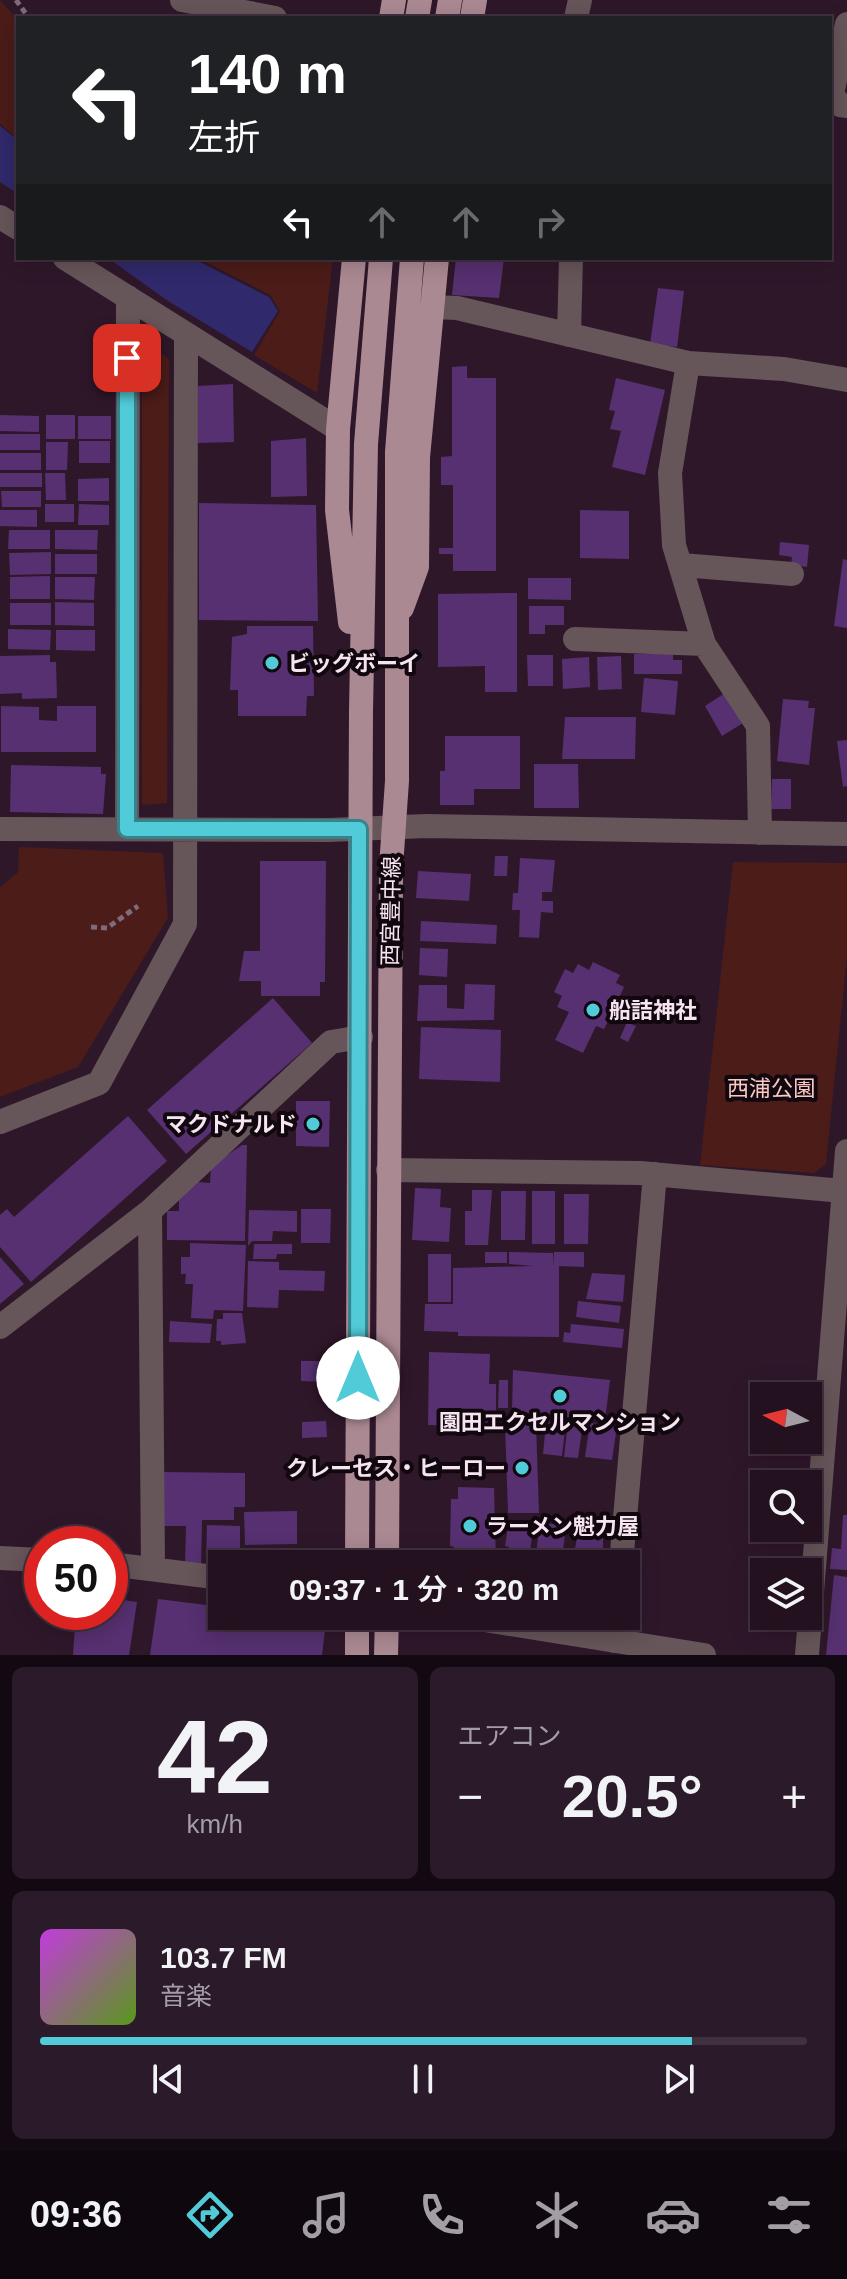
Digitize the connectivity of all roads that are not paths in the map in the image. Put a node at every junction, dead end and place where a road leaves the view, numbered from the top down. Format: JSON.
{"nodes":[{"id":1,"x":199,"y":6,"type":"edge"},
{"id":2,"x":262,"y":16,"type":"edge"},
{"id":3,"x":847,"y":24,"type":"edge"},
{"id":4,"x":847,"y":106,"type":"edge"},
{"id":5,"x":68,"y":260,"type":"edge"},
{"id":6,"x":354,"y":260,"type":"edge"},
{"id":7,"x":381,"y":260,"type":"edge"},
{"id":8,"x":412,"y":260,"type":"edge"},
{"id":9,"x":437,"y":260,"type":"edge"},
{"id":10,"x":571,"y":260,"type":"edge"},
{"id":11,"x":128,"y":297,"type":"junction"},
{"id":12,"x":432,"y":307,"type":"junction"},
{"id":13,"x":186,"y":334,"type":"junction"},
{"id":14,"x":569,"y":335,"type":"junction"},
{"id":15,"x":688,"y":363,"type":"junction"},
{"id":16,"x":847,"y":380,"type":"edge"},
{"id":17,"x":338,"y":429,"type":"junction"},
{"id":18,"x":682,"y":565,"type":"junction"},
{"id":19,"x":792,"y":574,"type":"dead end"},
{"id":20,"x":397,"y":623,"type":"junction"},
{"id":21,"x":575,"y":639,"type":"dead end"},
{"id":22,"x":704,"y":644,"type":"junction"},
{"id":23,"x":361,"y":712,"type":"junction"},
{"id":24,"x":393,"y":828,"type":"junction"},
{"id":25,"x":0,"y":829,"type":"edge"},
{"id":26,"x":127,"y":829,"type":"junction"},
{"id":27,"x":186,"y":829,"type":"junction"},
{"id":28,"x":359,"y":829,"type":"junction"},
{"id":29,"x":760,"y":833,"type":"junction"},
{"id":30,"x":847,"y":834,"type":"edge"},
{"id":31,"x":361,"y":1037,"type":"junction"},
{"id":32,"x":0,"y":1122,"type":"edge"},
{"id":33,"x":847,"y":1151,"type":"edge"},
{"id":34,"x":388,"y":1170,"type":"junction"},
{"id":35,"x":655,"y":1174,"type":"junction"},
{"id":36,"x":844,"y":1203,"type":"edge"},
{"id":37,"x":150,"y":1211,"type":"junction"},
{"id":38,"x":0,"y":1327,"type":"edge"},
{"id":39,"x":837,"y":1406,"type":"edge"},
{"id":40,"x":357,"y":1550,"type":"edge"},
{"id":41,"x":387,"y":1550,"type":"edge"},
{"id":42,"x":622,"y":1550,"type":"edge"},
{"id":43,"x":0,"y":1558,"type":"edge"},
{"id":44,"x":24,"y":1559,"type":"edge"},
{"id":45,"x":128,"y":1565,"type":"edge"},
{"id":46,"x":153,"y":1567,"type":"junction"},
{"id":47,"x":208,"y":1576,"type":"edge"},
{"id":48,"x":357,"y":1630,"type":"edge"},
{"id":49,"x":387,"y":1630,"type":"edge"},
{"id":50,"x":546,"y":1630,"type":"edge"},
{"id":51,"x":615,"y":1630,"type":"edge"},
{"id":52,"x":614,"y":1641,"type":"junction"},
{"id":53,"x":357,"y":1655,"type":"edge"},
{"id":54,"x":386,"y":1655,"type":"edge"},
{"id":55,"x":704,"y":1655,"type":"edge"},
{"id":56,"x":807,"y":1655,"type":"edge"}],
"edges":[{"from":1,"to":2,"type":"street"},
{"from":3,"to":4,"type":"street"},
{"from":5,"to":11,"type":"street"},
{"from":6,"to":17,"type":"main road"},
{"from":7,"to":23,"type":"main road","name":"西宮豊中線"},
{"from":8,"to":20,"type":"main road","name":"西宮豊中線"},
{"from":9,"to":12,"type":"main road"},
{"from":10,"to":14,"type":"street"},
{"from":11,"to":13,"type":"street"},
{"from":11,"to":26,"type":"street"},
{"from":12,"to":14,"type":"street"},
{"from":12,"to":20,"type":"main road"},
{"from":13,"to":17,"type":"street"},
{"from":13,"to":27,"type":"street"},
{"from":14,"to":15,"type":"street"},
{"from":15,"to":16,"type":"street"},
{"from":15,"to":18,"type":"street"},
{"from":17,"to":23,"type":"main road"},
{"from":18,"to":19,"type":"street"},
{"from":18,"to":22,"type":"street"},
{"from":20,"to":24,"type":"main road","name":"西宮豊中線"},
{"from":21,"to":22,"type":"street"},
{"from":22,"to":29,"type":"street"},
{"from":23,"to":28,"type":"main road","name":"西宮豊中線"},
{"from":24,"to":28,"type":"street"},
{"from":24,"to":29,"type":"street"},
{"from":24,"to":34,"type":"main road","name":"西宮豊中線"},
{"from":25,"to":26,"type":"street"},
{"from":26,"to":27,"type":"street"},
{"from":27,"to":28,"type":"street"},
{"from":27,"to":32,"type":"street"},
{"from":28,"to":31,"type":"main road","name":"西宮豊中線"},
{"from":29,"to":30,"type":"street"},
{"from":31,"to":37,"type":"street"},
{"from":31,"to":40,"type":"main road","name":"西宮豊中線"},
{"from":33,"to":36,"type":"street"},
{"from":34,"to":35,"type":"street"},
{"from":34,"to":41,"type":"main road","name":"西宮豊中線"},
{"from":35,"to":36,"type":"street"},
{"from":35,"to":42,"type":"street"},
{"from":36,"to":39,"type":"street"},
{"from":37,"to":38,"type":"street"},
{"from":37,"to":46,"type":"street"},
{"from":39,"to":56,"type":"street"},
{"from":43,"to":44,"type":"street"},
{"from":45,"to":46,"type":"street"},
{"from":46,"to":47,"type":"street"},
{"from":48,"to":53,"type":"main road"},
{"from":49,"to":54,"type":"main road"},
{"from":50,"to":52,"type":"street"},
{"from":51,"to":52,"type":"street"},
{"from":52,"to":55,"type":"street"}]}
